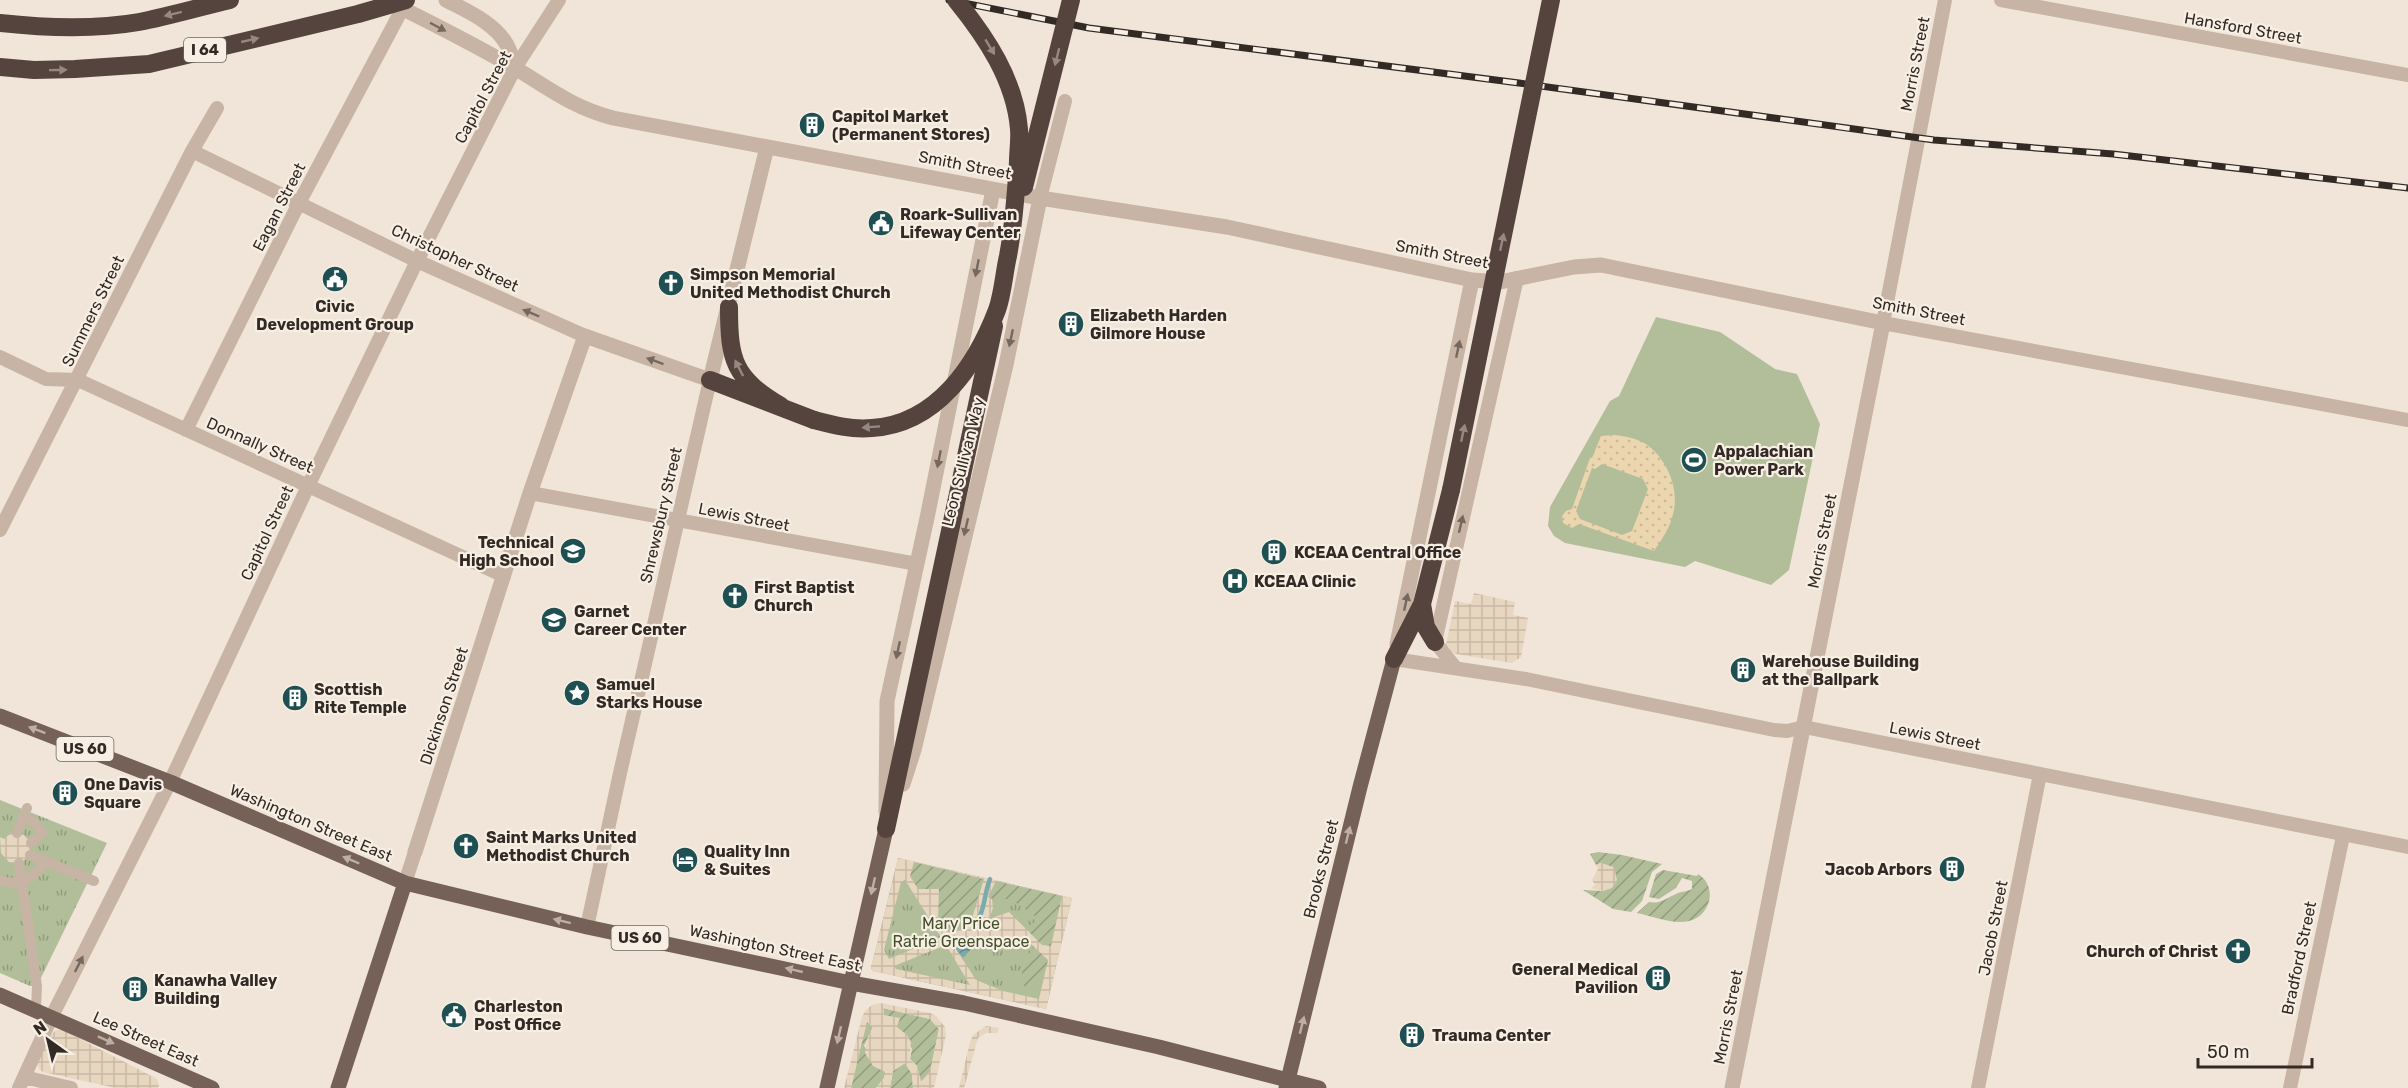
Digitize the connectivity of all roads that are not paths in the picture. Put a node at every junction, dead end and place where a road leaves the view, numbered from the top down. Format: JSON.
{"nodes":[{"id":1,"x":230,"y":0,"type":"edge"},
{"id":2,"x":386,"y":0,"type":"edge"},
{"id":3,"x":446,"y":0,"type":"edge"},
{"id":4,"x":559,"y":0,"type":"edge"},
{"id":5,"x":956,"y":0,"type":"edge"},
{"id":6,"x":1071,"y":0,"type":"edge"},
{"id":7,"x":1551,"y":0,"type":"edge"},
{"id":8,"x":1558,"y":0,"type":"edge"},
{"id":9,"x":1945,"y":0,"type":"edge"},
{"id":10,"x":2001,"y":0,"type":"edge"},
{"id":11,"x":405,"y":3,"type":"edge"},
{"id":12,"x":0,"y":23,"type":"edge"},
{"id":13,"x":1549,"y":44,"type":"dead end"},
{"id":14,"x":0,"y":67,"type":"edge"},
{"id":15,"x":515,"y":68,"type":"junction"},
{"id":16,"x":2408,"y":75,"type":"edge"},
{"id":17,"x":1065,"y":101,"type":"dead end"},
{"id":18,"x":218,"y":108,"type":"dead end"},
{"id":19,"x":766,"y":147,"type":"junction"},
{"id":20,"x":192,"y":151,"type":"junction"},
{"id":21,"x":993,"y":190,"type":"junction"},
{"id":22,"x":1040,"y":198,"type":"junction"},
{"id":23,"x":298,"y":203,"type":"junction"},
{"id":24,"x":1016,"y":218,"type":"junction"},
{"id":25,"x":417,"y":261,"type":"junction"},
{"id":26,"x":1517,"y":278,"type":"junction"},
{"id":27,"x":1472,"y":280,"type":"junction"},
{"id":28,"x":729,"y":307,"type":"junction"},
{"id":29,"x":997,"y":308,"type":"junction"},
{"id":30,"x":1883,"y":323,"type":"junction"},
{"id":31,"x":585,"y":336,"type":"junction"},
{"id":32,"x":0,"y":357,"type":"edge"},
{"id":33,"x":78,"y":380,"type":"junction"},
{"id":34,"x":710,"y":380,"type":"junction"},
{"id":35,"x":781,"y":406,"type":"junction"},
{"id":36,"x":2408,"y":420,"type":"edge"},
{"id":37,"x":186,"y":430,"type":"junction"},
{"id":38,"x":309,"y":484,"type":"junction"},
{"id":39,"x":530,"y":493,"type":"junction"},
{"id":40,"x":678,"y":522,"type":"junction"},
{"id":41,"x":0,"y":530,"type":"edge"},
{"id":42,"x":917,"y":564,"type":"junction"},
{"id":43,"x":504,"y":576,"type":"junction"},
{"id":44,"x":1422,"y":604,"type":"junction"},
{"id":45,"x":1435,"y":642,"type":"junction"},
{"id":46,"x":1394,"y":659,"type":"junction"},
{"id":47,"x":1455,"y":668,"type":"junction"},
{"id":48,"x":0,"y":716,"type":"edge"},
{"id":49,"x":1804,"y":727,"type":"junction"},
{"id":50,"x":2040,"y":774,"type":"junction"},
{"id":51,"x":170,"y":782,"type":"junction"},
{"id":52,"x":886,"y":829,"type":"junction"},
{"id":53,"x":17,"y":833,"type":"dead end"},
{"id":54,"x":2343,"y":836,"type":"junction"},
{"id":55,"x":31,"y":843,"type":"dead end"},
{"id":56,"x":2408,"y":847,"type":"edge"},
{"id":57,"x":415,"y":852,"type":"joint"},
{"id":58,"x":30,"y":855,"type":"dead end"},
{"id":59,"x":45,"y":860,"type":"junction"},
{"id":60,"x":19,"y":863,"type":"dead end"},
{"id":61,"x":0,"y":880,"type":"edge"},
{"id":62,"x":94,"y":881,"type":"dead end"},
{"id":63,"x":21,"y":882,"type":"junction"},
{"id":64,"x":405,"y":883,"type":"junction"},
{"id":65,"x":587,"y":927,"type":"junction"},
{"id":66,"x":851,"y":983,"type":"junction"},
{"id":67,"x":0,"y":994,"type":"edge"},
{"id":68,"x":36,"y":1009,"type":"junction"},
{"id":69,"x":52,"y":1016,"type":"junction"},
{"id":70,"x":22,"y":1082,"type":"edge"},
{"id":71,"x":1287,"y":1085,"type":"edge"},
{"id":72,"x":71,"y":1088,"type":"edge"},
{"id":73,"x":212,"y":1088,"type":"edge"},
{"id":74,"x":338,"y":1088,"type":"edge"},
{"id":75,"x":827,"y":1088,"type":"edge"},
{"id":76,"x":1319,"y":1088,"type":"edge"},
{"id":77,"x":1732,"y":1088,"type":"edge"},
{"id":78,"x":1978,"y":1088,"type":"edge"},
{"id":79,"x":2290,"y":1088,"type":"edge"}],
"edges":[{"from":1,"to":12,"type":"highway","one_way":true},
{"from":2,"to":11,"type":"street","name":"Smith Street"},
{"from":3,"to":15,"type":"street"},
{"from":4,"to":15,"type":"street","name":"Capitol Street"},
{"from":5,"to":24,"type":"highway","one_way":true,"bridge":true},
{"from":6,"to":24,"type":"highway","one_way":true,"bridge":true},
{"from":44,"to":7,"type":"highway","one_way":true,"bridge":true},
{"from":8,"to":13,"type":"street"},
{"from":9,"to":30,"type":"street","name":"Morris Street"},
{"from":10,"to":16,"type":"street","name":"Hansford Street"},
{"from":14,"to":11,"type":"highway","number":"I 64","one_way":true,"bridge":true},
{"from":11,"to":15,"type":"street","name":"Smith Street","one_way":true},
{"from":11,"to":23,"type":"street","name":"Eagan Street"},
{"from":15,"to":19,"type":"street","name":"Smith Street"},
{"from":15,"to":25,"type":"street","name":"Capitol Street"},
{"from":17,"to":22,"type":"street","name":"Leon Sullivan Way"},
{"from":18,"to":20,"type":"street","name":"Summers Street"},
{"from":19,"to":21,"type":"street","name":"Smith Street"},
{"from":19,"to":28,"type":"street","name":"Shrewsbury Street"},
{"from":20,"to":23,"type":"street","name":"Christopher Street"},
{"from":20,"to":33,"type":"street","name":"Summers Street"},
{"from":21,"to":22,"type":"street","name":"Smith Street"},
{"from":21,"to":42,"type":"street","name":"Leon Sullivan Way","one_way":true},
{"from":22,"to":27,"type":"street","name":"Smith Street"},
{"from":22,"to":52,"type":"street","name":"Leon Sullivan Way","one_way":true},
{"from":23,"to":25,"type":"street","name":"Christopher Street"},
{"from":23,"to":37,"type":"street","name":"Eagan Street"},
{"from":24,"to":29,"type":"highway","bridge":true},
{"from":31,"to":25,"type":"street","name":"Christopher Street","one_way":true},
{"from":25,"to":38,"type":"street","name":"Capitol Street"},
{"from":26,"to":27,"type":"street","name":"Smith Street"},
{"from":26,"to":30,"type":"street","name":"Smith Street"},
{"from":45,"to":26,"type":"street","one_way":true},
{"from":46,"to":27,"type":"street","one_way":true},
{"from":28,"to":34,"type":"street","name":"Shrewsbury Street"},
{"from":35,"to":28,"type":"highway","one_way":true},
{"from":29,"to":35,"type":"highway","one_way":true,"bridge":true},
{"from":29,"to":52,"type":"highway","bridge":true},
{"from":30,"to":36,"type":"street","name":"Smith Street"},
{"from":30,"to":49,"type":"street","name":"Morris Street"},
{"from":34,"to":31,"type":"street","name":"Christopher Street","one_way":true},
{"from":31,"to":39,"type":"street","name":"Dickinson Street"},
{"from":32,"to":33,"type":"street","name":"Donnally Street"},
{"from":33,"to":37,"type":"street","name":"Donnally Street"},
{"from":33,"to":41,"type":"street","name":"Summers Street"},
{"from":34,"to":35,"type":"highway"},
{"from":34,"to":40,"type":"street","name":"Shrewsbury Street"},
{"from":37,"to":38,"type":"street","name":"Donnally Street"},
{"from":38,"to":43,"type":"street","name":"Donnally Street"},
{"from":38,"to":51,"type":"street","name":"Capitol Street"},
{"from":39,"to":40,"type":"street","name":"Lewis Street"},
{"from":39,"to":43,"type":"street","name":"Dickinson Street"},
{"from":40,"to":42,"type":"street","name":"Lewis Street"},
{"from":40,"to":65,"type":"street","name":"Shrewsbury Street"},
{"from":42,"to":52,"type":"street","name":"Leon Sullivan Way","one_way":true},
{"from":43,"to":57,"type":"street","name":"Dickinson Street"},
{"from":44,"to":45,"type":"highway"},
{"from":44,"to":46,"type":"highway"},
{"from":45,"to":47,"type":"street"},
{"from":46,"to":47,"type":"street","name":"Lewis Street"},
{"from":71,"to":46,"type":"main road","name":"Brooks Street","one_way":true},
{"from":47,"to":49,"type":"street","name":"Lewis Street"},
{"from":51,"to":48,"type":"main road","name":"Washington Street East","number":"US 60","one_way":true},
{"from":49,"to":50,"type":"street","name":"Lewis Street"},
{"from":49,"to":77,"type":"street","name":"Morris Street"},
{"from":50,"to":54,"type":"street","name":"Lewis Street"},
{"from":50,"to":78,"type":"street","name":"Jacob Street"},
{"from":64,"to":51,"type":"main road","name":"Washington Street East","number":"US 60","one_way":true},
{"from":69,"to":51,"type":"street","name":"Capitol Street","one_way":true},
{"from":52,"to":66,"type":"main road","name":"Leon Sullivan Way","one_way":true},
{"from":53,"to":55,"type":"street"},
{"from":54,"to":56,"type":"street","name":"Lewis Street"},
{"from":54,"to":79,"type":"street","name":"Bradford Street"},
{"from":57,"to":64,"type":"street","name":"Dickinson Street"},
{"from":58,"to":59,"type":"street"},
{"from":59,"to":62,"type":"street"},
{"from":59,"to":63,"type":"street"},
{"from":60,"to":63,"type":"street"},
{"from":61,"to":63,"type":"street"},
{"from":63,"to":68,"type":"street"},
{"from":65,"to":64,"type":"main road","name":"Washington Street East","number":"US 60","one_way":true},
{"from":64,"to":74,"type":"main road","name":"Dickinson Street"},
{"from":66,"to":65,"type":"main road","name":"Washington Street East","number":"US 60","one_way":true},
{"from":66,"to":71,"type":"main road","name":"Washington Street East","number":"US 60"},
{"from":66,"to":75,"type":"main road","name":"Leon Sullivan Way","one_way":true},
{"from":67,"to":68,"type":"main road","name":"Lee Street East"},
{"from":68,"to":69,"type":"main road","name":"Lee Street East"},
{"from":69,"to":70,"type":"street","name":"Capitol Street"},
{"from":69,"to":73,"type":"main road","name":"Lee Street East","one_way":true},
{"from":70,"to":72,"type":"street"},
{"from":71,"to":76,"type":"main road","name":"Washington Street East","number":"US 60"}]}
